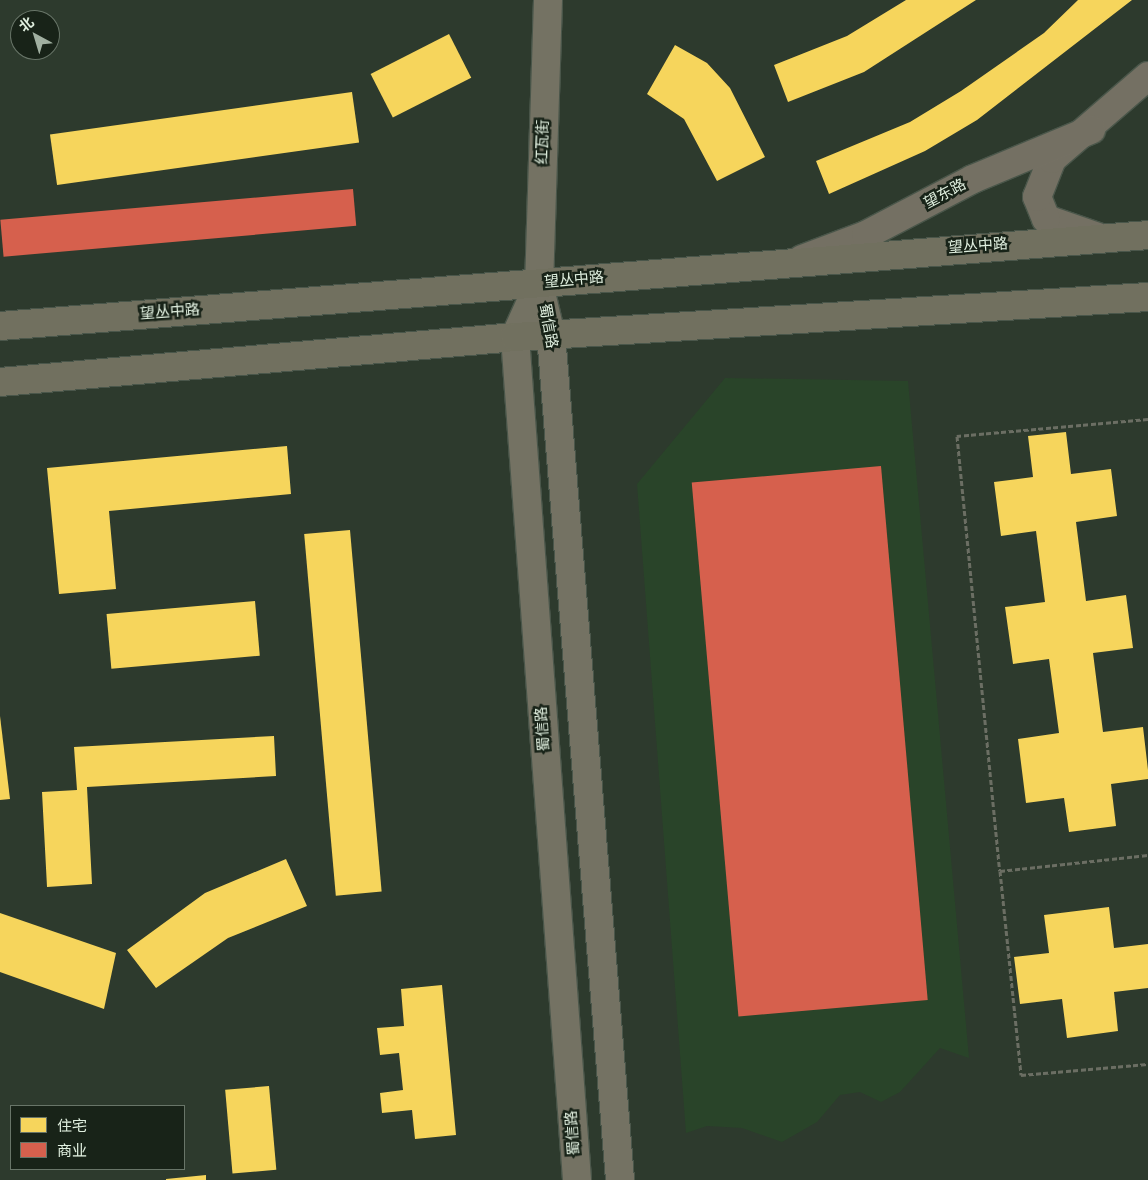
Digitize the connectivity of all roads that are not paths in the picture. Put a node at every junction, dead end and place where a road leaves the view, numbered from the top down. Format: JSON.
{"nodes":[{"id":1,"x":548,"y":0,"type":"edge"},
{"id":2,"x":1148,"y":76,"type":"edge"},
{"id":3,"x":1091,"y":130,"type":"junction"},
{"id":4,"x":1148,"y":234,"type":"edge"},
{"id":5,"x":1098,"y":237,"type":"junction"},
{"id":6,"x":801,"y":259,"type":"junction"},
{"id":7,"x":539,"y":284,"type":"junction"},
{"id":8,"x":1148,"y":297,"type":"edge"},
{"id":9,"x":0,"y":326,"type":"edge"},
{"id":10,"x":551,"y":335,"type":"junction"},
{"id":11,"x":515,"y":337,"type":"junction"},
{"id":12,"x":0,"y":382,"type":"edge"},
{"id":13,"x":577,"y":1180,"type":"edge"},
{"id":14,"x":620,"y":1180,"type":"edge"}],
"edges":[{"from":1,"to":7,"type":"main road","name":"红瓦街"},
{"from":2,"to":3,"type":"street","name":"望东路"},
{"from":3,"to":5,"type":"street","name":"望东路"},
{"from":3,"to":6,"type":"street","name":"望东路"},
{"from":4,"to":5,"type":"main road","name":"望丛中路"},
{"from":5,"to":6,"type":"main road","name":"望丛中路"},
{"from":6,"to":7,"type":"main road","name":"望丛中路"},
{"from":7,"to":9,"type":"main road","name":"望丛中路"},
{"from":7,"to":10,"type":"main road","name":"蜀信路"},
{"from":7,"to":11,"type":"main road","name":"蜀信路"},
{"from":8,"to":10,"type":"main road"},
{"from":10,"to":11,"type":"main road"},
{"from":10,"to":14,"type":"main road","name":"蜀信路"},
{"from":11,"to":12,"type":"main road"},
{"from":11,"to":13,"type":"main road","name":"蜀信路"}]}
